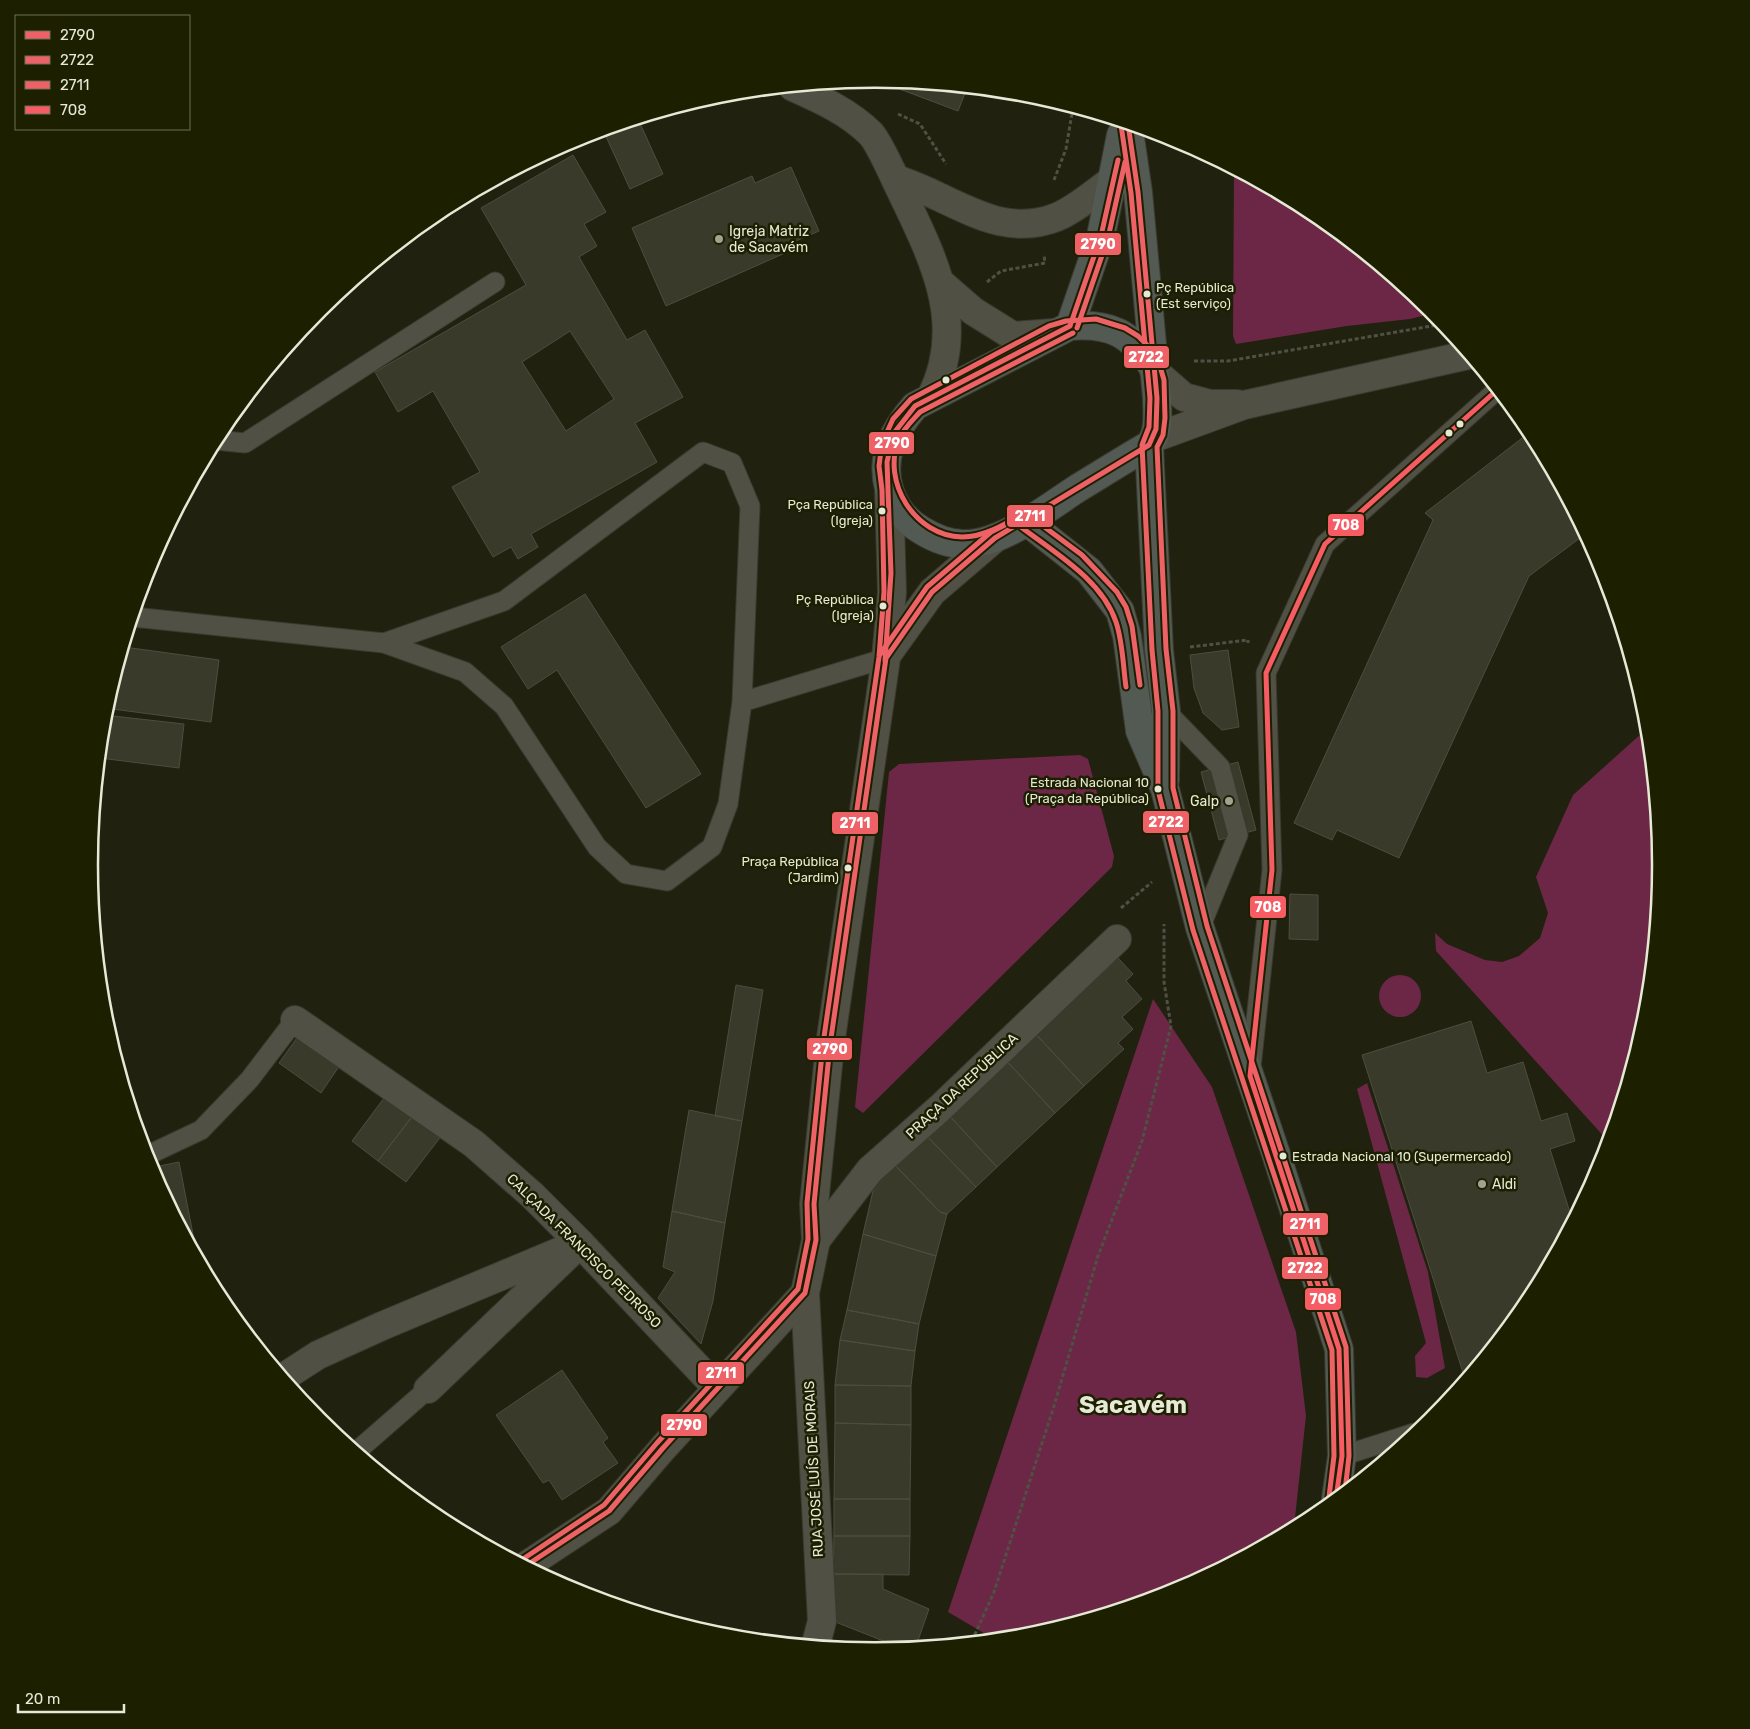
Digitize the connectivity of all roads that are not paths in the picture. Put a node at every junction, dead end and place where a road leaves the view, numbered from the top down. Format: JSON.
{"nodes":[{"id":1,"x":801,"y":91,"type":"edge"},
{"id":2,"x":1122,"y":128,"type":"edge"},
{"id":3,"x":1129,"y":131,"type":"edge"},
{"id":4,"x":895,"y":178,"type":"junction"},
{"id":5,"x":1114,"y":179,"type":"junction"},
{"id":6,"x":496,"y":282,"type":"dead end"},
{"id":7,"x":942,"y":284,"type":"junction"},
{"id":8,"x":1061,"y":330,"type":"junction"},
{"id":9,"x":1462,"y":356,"type":"edge"},
{"id":10,"x":1153,"y":369,"type":"junction"},
{"id":11,"x":1493,"y":394,"type":"edge"},
{"id":12,"x":923,"y":402,"type":"junction"},
{"id":13,"x":1244,"y":405,"type":"junction"},
{"id":14,"x":224,"y":441,"type":"edge"},
{"id":15,"x":1152,"y":441,"type":"junction"},
{"id":16,"x":889,"y":489,"type":"junction"},
{"id":17,"x":1026,"y":521,"type":"junction"},
{"id":18,"x":995,"y":538,"type":"junction"},
{"id":19,"x":139,"y":617,"type":"edge"},
{"id":20,"x":384,"y":643,"type":"junction"},
{"id":21,"x":886,"y":658,"type":"junction"},
{"id":22,"x":742,"y":702,"type":"junction"},
{"id":23,"x":1166,"y":711,"type":"junction"},
{"id":24,"x":1165,"y":789,"type":"junction"},
{"id":25,"x":1200,"y":928,"type":"junction"},
{"id":26,"x":1117,"y":939,"type":"dead end"},
{"id":27,"x":295,"y":1020,"type":"joint"},
{"id":28,"x":1250,"y":1076,"type":"junction"},
{"id":29,"x":153,"y":1152,"type":"edge"},
{"id":30,"x":816,"y":1240,"type":"junction"},
{"id":31,"x":580,"y":1243,"type":"junction"},
{"id":32,"x":805,"y":1293,"type":"junction"},
{"id":33,"x":289,"y":1374,"type":"edge"},
{"id":34,"x":717,"y":1388,"type":"junction"},
{"id":35,"x":428,"y":1390,"type":"joint"},
{"id":36,"x":1399,"y":1438,"type":"edge"},
{"id":37,"x":361,"y":1447,"type":"edge"},
{"id":38,"x":1342,"y":1456,"type":"junction"},
{"id":39,"x":1337,"y":1489,"type":"edge"},
{"id":40,"x":532,"y":1561,"type":"edge"},
{"id":41,"x":817,"y":1639,"type":"edge"}],
"edges":[{"from":1,"to":4,"type":"street"},
{"from":2,"to":5,"type":"main road"},
{"from":3,"to":10,"type":"main road"},
{"from":4,"to":5,"type":"street"},
{"from":4,"to":7,"type":"street"},
{"from":5,"to":8,"type":"main road"},
{"from":6,"to":14,"type":"lane"},
{"from":7,"to":8,"type":"street"},
{"from":7,"to":12,"type":"street"},
{"from":8,"to":10,"type":"main road"},
{"from":8,"to":12,"type":"main road"},
{"from":9,"to":13,"type":"street"},
{"from":10,"to":13,"type":"street"},
{"from":10,"to":15,"type":"main road"},
{"from":11,"to":28,"type":"lane"},
{"from":12,"to":16,"type":"main road","name":"PRAÇA DA REPÚBLICA"},
{"from":13,"to":15,"type":"street"},
{"from":15,"to":17,"type":"main road","name":"PRAÇA DA REPÚBLICA"},
{"from":15,"to":23,"type":"main road"},
{"from":16,"to":18,"type":"main road","name":"PRAÇA DA REPÚBLICA"},
{"from":16,"to":21,"type":"street","name":"PRAÇA DA REPÚBLICA"},
{"from":17,"to":18,"type":"main road","name":"PRAÇA DA REPÚBLICA"},
{"from":17,"to":24,"type":"main road"},
{"from":18,"to":21,"type":"street","name":"PRAÇA DA REPÚBLICA"},
{"from":19,"to":20,"type":"lane"},
{"from":20,"to":22,"type":"lane"},
{"from":20,"to":22,"type":"lane"},
{"from":21,"to":22,"type":"lane"},
{"from":21,"to":30,"type":"street","name":"PRAÇA DA REPÚBLICA"},
{"from":23,"to":24,"type":"main road"},
{"from":23,"to":25,"type":"lane"},
{"from":24,"to":25,"type":"main road"},
{"from":25,"to":28,"type":"main road"},
{"from":26,"to":30,"type":"street","name":"PRAÇA DA REPÚBLICA"},
{"from":27,"to":29,"type":"lane"},
{"from":27,"to":31,"type":"street","name":"CALÇADA FRANCISCO PEDROSO"},
{"from":28,"to":38,"type":"main road"},
{"from":30,"to":32,"type":"street","name":"PRAÇA DA REPÚBLICA"},
{"from":31,"to":33,"type":"street"},
{"from":31,"to":34,"type":"street","name":"CALÇADA FRANCISCO PEDROSO"},
{"from":31,"to":35,"type":"street"},
{"from":32,"to":34,"type":"street"},
{"from":32,"to":41,"type":"street","name":"RUA JOSÉ LUÍS DE MORAIS"},
{"from":34,"to":40,"type":"street"},
{"from":35,"to":37,"type":"lane"},
{"from":36,"to":38,"type":"lane"},
{"from":38,"to":39,"type":"main road"}]}
